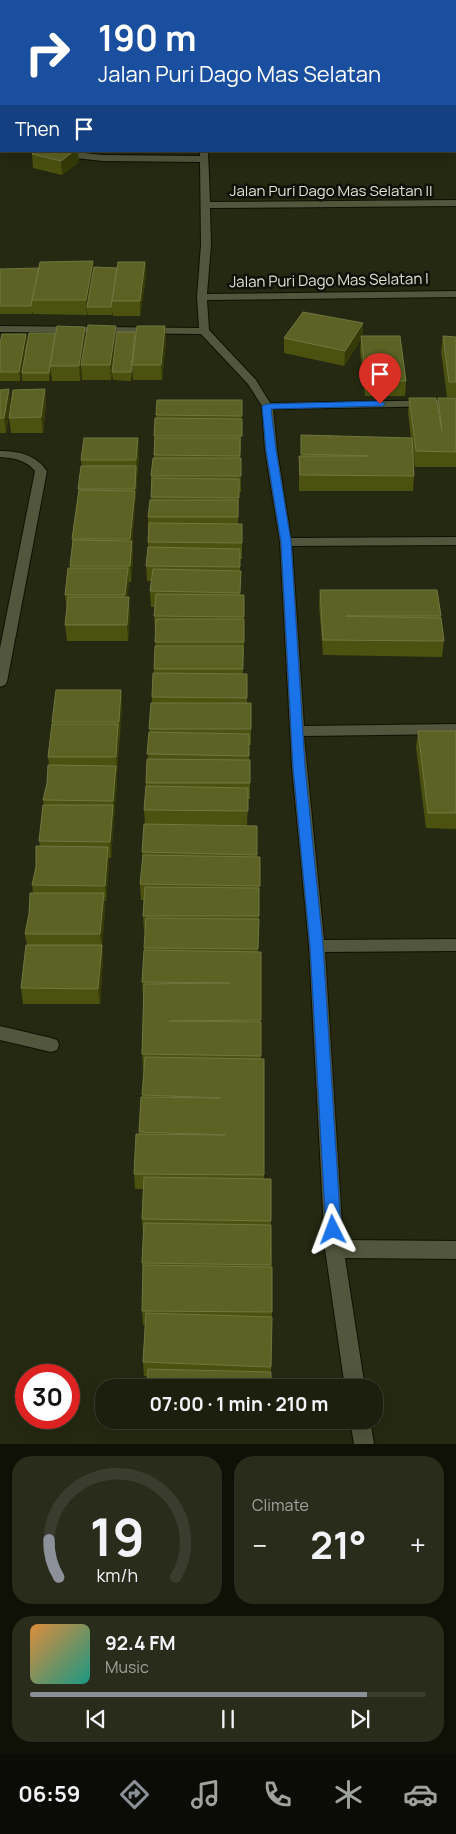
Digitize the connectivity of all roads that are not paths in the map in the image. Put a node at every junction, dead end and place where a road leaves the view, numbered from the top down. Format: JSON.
{"nodes":[{"id":1,"x":47,"y":152,"type":"edge"},
{"id":2,"x":204,"y":155,"type":"edge"},
{"id":3,"x":456,"y":203,"type":"edge"},
{"id":4,"x":205,"y":205,"type":"junction"},
{"id":5,"x":456,"y":294,"type":"edge"},
{"id":6,"x":202,"y":297,"type":"junction"},
{"id":7,"x":0,"y":329,"type":"edge"},
{"id":8,"x":204,"y":331,"type":"junction"},
{"id":9,"x":456,"y":403,"type":"edge"},
{"id":10,"x":267,"y":406,"type":"junction"},
{"id":11,"x":0,"y":454,"type":"edge"},
{"id":12,"x":456,"y":541,"type":"edge"},
{"id":13,"x":286,"y":542,"type":"junction"},
{"id":14,"x":0,"y":682,"type":"edge"},
{"id":15,"x":456,"y":729,"type":"edge"},
{"id":16,"x":297,"y":731,"type":"junction"},
{"id":17,"x":456,"y":945,"type":"edge"},
{"id":18,"x":317,"y":946,"type":"junction"},
{"id":19,"x":0,"y":1033,"type":"edge"},
{"id":20,"x":51,"y":1045,"type":"dead end"},
{"id":21,"x":334,"y":1249,"type":"junction"},
{"id":22,"x":456,"y":1250,"type":"edge"},
{"id":23,"x":355,"y":1379,"type":"edge"},
{"id":24,"x":362,"y":1429,"type":"edge"},
{"id":25,"x":364,"y":1444,"type":"edge"}],
"edges":[{"from":1,"to":2,"type":"street"},
{"from":2,"to":4,"type":"street"},
{"from":3,"to":4,"type":"street","name":"Jalan Puri Dago Mas Selatan II"},
{"from":4,"to":6,"type":"street"},
{"from":5,"to":6,"type":"street","name":"Jalan Puri Dago Mas Selatan I"},
{"from":6,"to":8,"type":"street"},
{"from":7,"to":8,"type":"street"},
{"from":8,"to":10,"type":"street"},
{"from":9,"to":10,"type":"street"},
{"from":10,"to":13,"type":"street"},
{"from":11,"to":14,"type":"street"},
{"from":12,"to":13,"type":"street"},
{"from":13,"to":16,"type":"street"},
{"from":15,"to":16,"type":"street"},
{"from":16,"to":18,"type":"street"},
{"from":17,"to":18,"type":"street"},
{"from":18,"to":21,"type":"street"},
{"from":19,"to":20,"type":"street"},
{"from":21,"to":22,"type":"street"},
{"from":21,"to":23,"type":"street"},
{"from":24,"to":25,"type":"street"}]}
